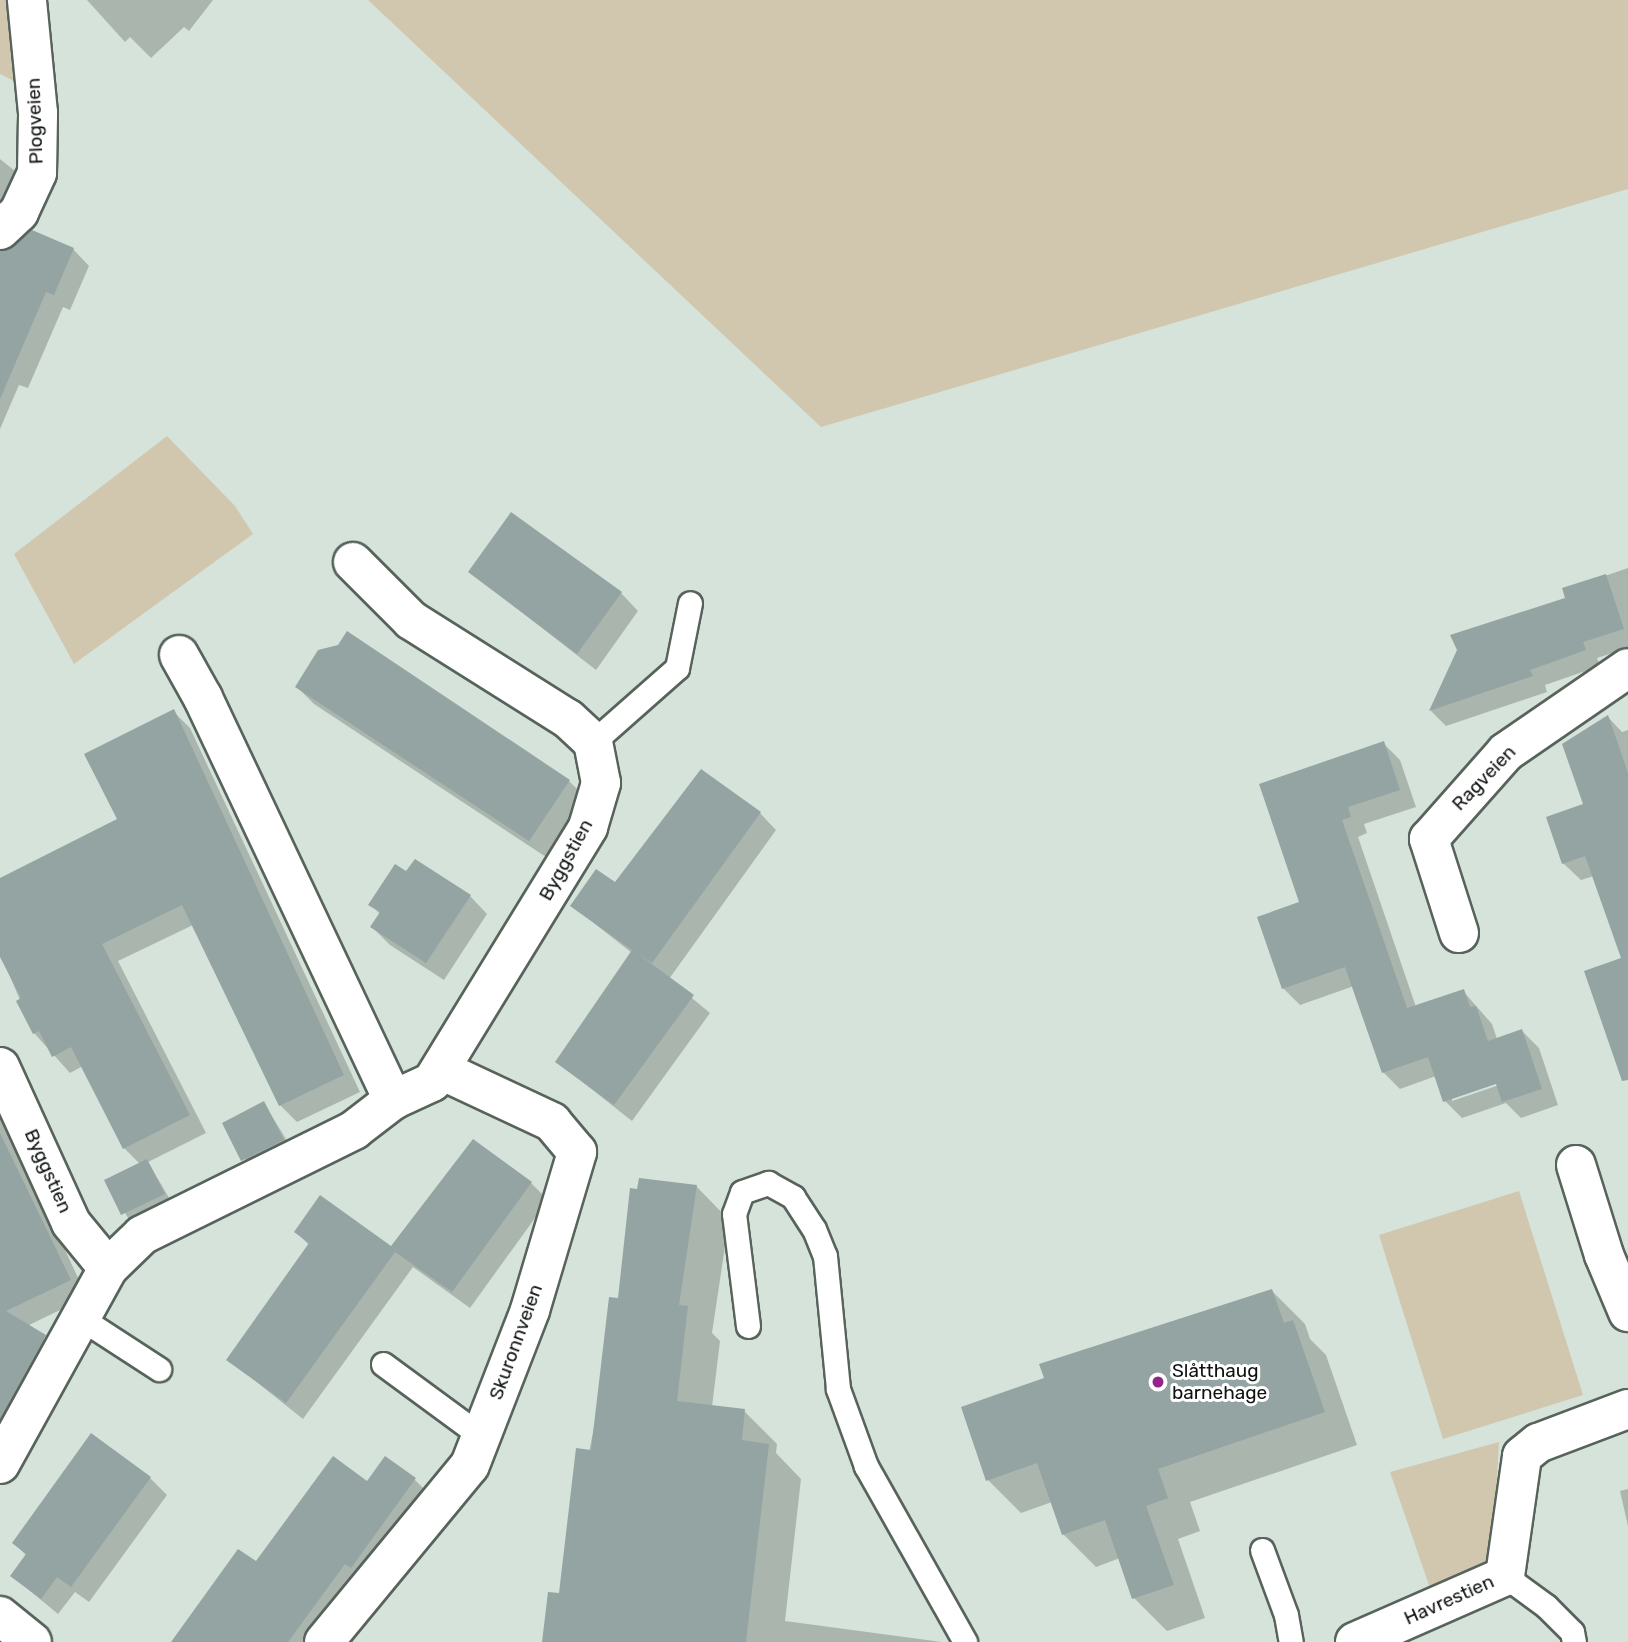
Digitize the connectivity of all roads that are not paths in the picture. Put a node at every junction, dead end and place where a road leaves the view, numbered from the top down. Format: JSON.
{"nodes":[{"id":1,"x":27,"y":0,"type":"edge"},
{"id":2,"x":0,"y":230,"type":"edge"},
{"id":3,"x":353,"y":562,"type":"dead end"},
{"id":4,"x":690,"y":603,"type":"dead end"},
{"id":5,"x":179,"y":655,"type":"dead end"},
{"id":6,"x":1628,"y":668,"type":"edge"},
{"id":7,"x":593,"y":742,"type":"junction"},
{"id":8,"x":1459,"y":933,"type":"dead end"},
{"id":9,"x":0,"y":1067,"type":"edge"},
{"id":10,"x":441,"y":1070,"type":"junction"},
{"id":11,"x":393,"y":1100,"type":"junction"},
{"id":12,"x":1576,"y":1165,"type":"dead end"},
{"id":13,"x":108,"y":1268,"type":"junction"},
{"id":14,"x":1628,"y":1312,"type":"edge"},
{"id":15,"x":82,"y":1319,"type":"junction"},
{"id":16,"x":748,"y":1326,"type":"dead end"},
{"id":17,"x":383,"y":1364,"type":"dead end"},
{"id":18,"x":159,"y":1369,"type":"dead end"},
{"id":19,"x":1628,"y":1409,"type":"edge"},
{"id":20,"x":481,"y":1436,"type":"junction"},
{"id":21,"x":0,"y":1464,"type":"edge"},
{"id":22,"x":1262,"y":1550,"type":"dead end"},
{"id":23,"x":1505,"y":1576,"type":"junction"},
{"id":24,"x":0,"y":1616,"type":"edge"},
{"id":25,"x":33,"y":1642,"type":"edge"},
{"id":26,"x":324,"y":1642,"type":"edge"},
{"id":27,"x":965,"y":1642,"type":"edge"},
{"id":28,"x":1291,"y":1642,"type":"edge"},
{"id":29,"x":1355,"y":1642,"type":"edge"},
{"id":30,"x":1574,"y":1642,"type":"edge"}],
"edges":[{"from":1,"to":2,"type":"street","name":"Plogveien"},
{"from":3,"to":7,"type":"street"},
{"from":4,"to":7,"type":"lane"},
{"from":5,"to":11,"type":"street"},
{"from":6,"to":8,"type":"street","name":"Ragveien"},
{"from":7,"to":10,"type":"street","name":"Byggstien"},
{"from":9,"to":13,"type":"street","name":"Byggstien"},
{"from":10,"to":11,"type":"street","name":"Byggstien"},
{"from":10,"to":20,"type":"street","name":"Skuronnveien"},
{"from":11,"to":13,"type":"street","name":"Byggstien"},
{"from":12,"to":14,"type":"street"},
{"from":13,"to":15,"type":"street","name":"Byggstien"},
{"from":15,"to":18,"type":"lane"},
{"from":15,"to":21,"type":"street","name":"Byggstien"},
{"from":16,"to":27,"type":"lane"},
{"from":17,"to":20,"type":"lane"},
{"from":19,"to":23,"type":"street","name":"Havrestien"},
{"from":20,"to":26,"type":"street","name":"Skuronnveien"},
{"from":22,"to":28,"type":"lane"},
{"from":23,"to":29,"type":"street","name":"Havrestien"},
{"from":23,"to":30,"type":"lane","name":"Havrestien"},
{"from":24,"to":25,"type":"street"}]}
